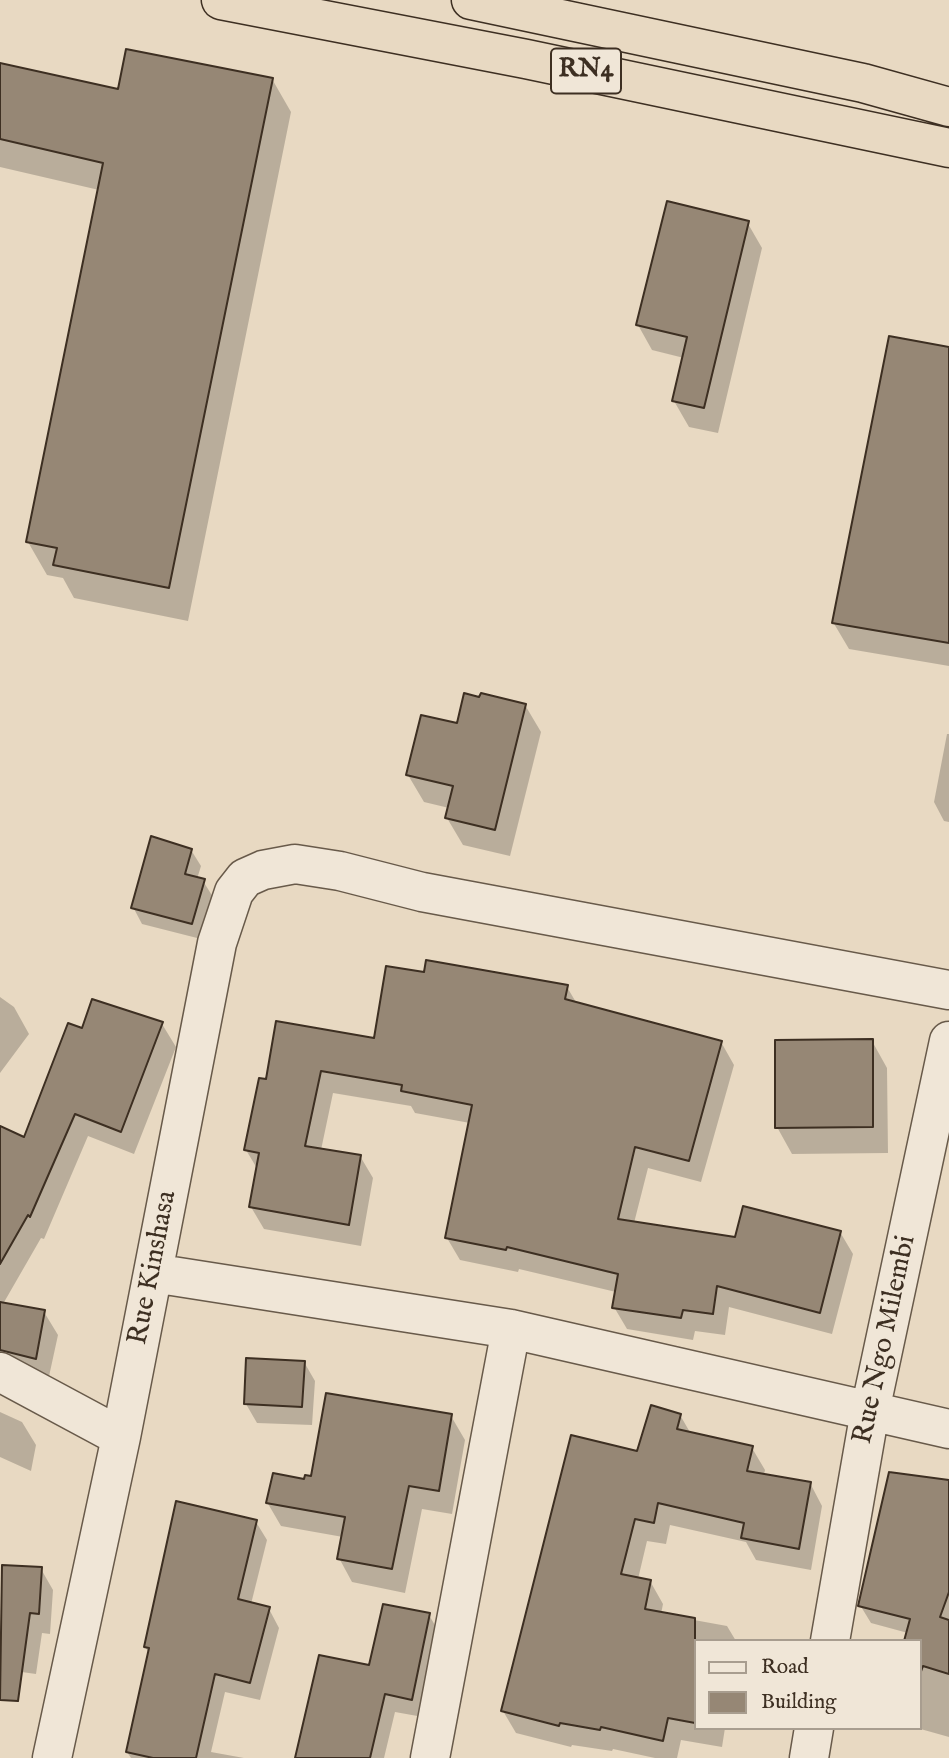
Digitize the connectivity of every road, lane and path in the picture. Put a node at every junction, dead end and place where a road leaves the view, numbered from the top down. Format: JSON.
{"nodes":[{"id":1,"x":221,"y":0,"type":"edge"},
{"id":2,"x":471,"y":0,"type":"edge"},
{"id":3,"x":949,"y":107,"type":"edge"},
{"id":4,"x":949,"y":148,"type":"edge"},
{"id":5,"x":949,"y":990,"type":"edge"},
{"id":6,"x":949,"y":1041,"type":"edge"},
{"id":7,"x":153,"y":1273,"type":"junction"},
{"id":8,"x":512,"y":1329,"type":"junction"},
{"id":9,"x":0,"y":1372,"type":"edge"},
{"id":10,"x":870,"y":1411,"type":"junction"},
{"id":11,"x":949,"y":1429,"type":"edge"},
{"id":12,"x":121,"y":1437,"type":"junction"},
{"id":13,"x":830,"y":1639,"type":"edge"},
{"id":14,"x":814,"y":1730,"type":"edge"},
{"id":15,"x":52,"y":1758,"type":"edge"},
{"id":16,"x":430,"y":1758,"type":"edge"},
{"id":17,"x":809,"y":1758,"type":"edge"}],
"edges":[{"from":1,"to":4,"type":"highway","number":"RN4"},
{"from":2,"to":3,"type":"highway","number":"RN4"},
{"from":5,"to":7,"type":"street","name":"Rue Kinshasa"},
{"from":6,"to":10,"type":"street","name":"Rue Ngo Milembi"},
{"from":7,"to":8,"type":"street"},
{"from":7,"to":12,"type":"street","name":"Rue Kinshasa"},
{"from":8,"to":10,"type":"street"},
{"from":8,"to":16,"type":"street"},
{"from":9,"to":12,"type":"street"},
{"from":10,"to":11,"type":"street"},
{"from":10,"to":13,"type":"street","name":"Rue Ngo Milembi"},
{"from":12,"to":15,"type":"street","name":"Rue Kinshasa"},
{"from":14,"to":17,"type":"street"}]}
